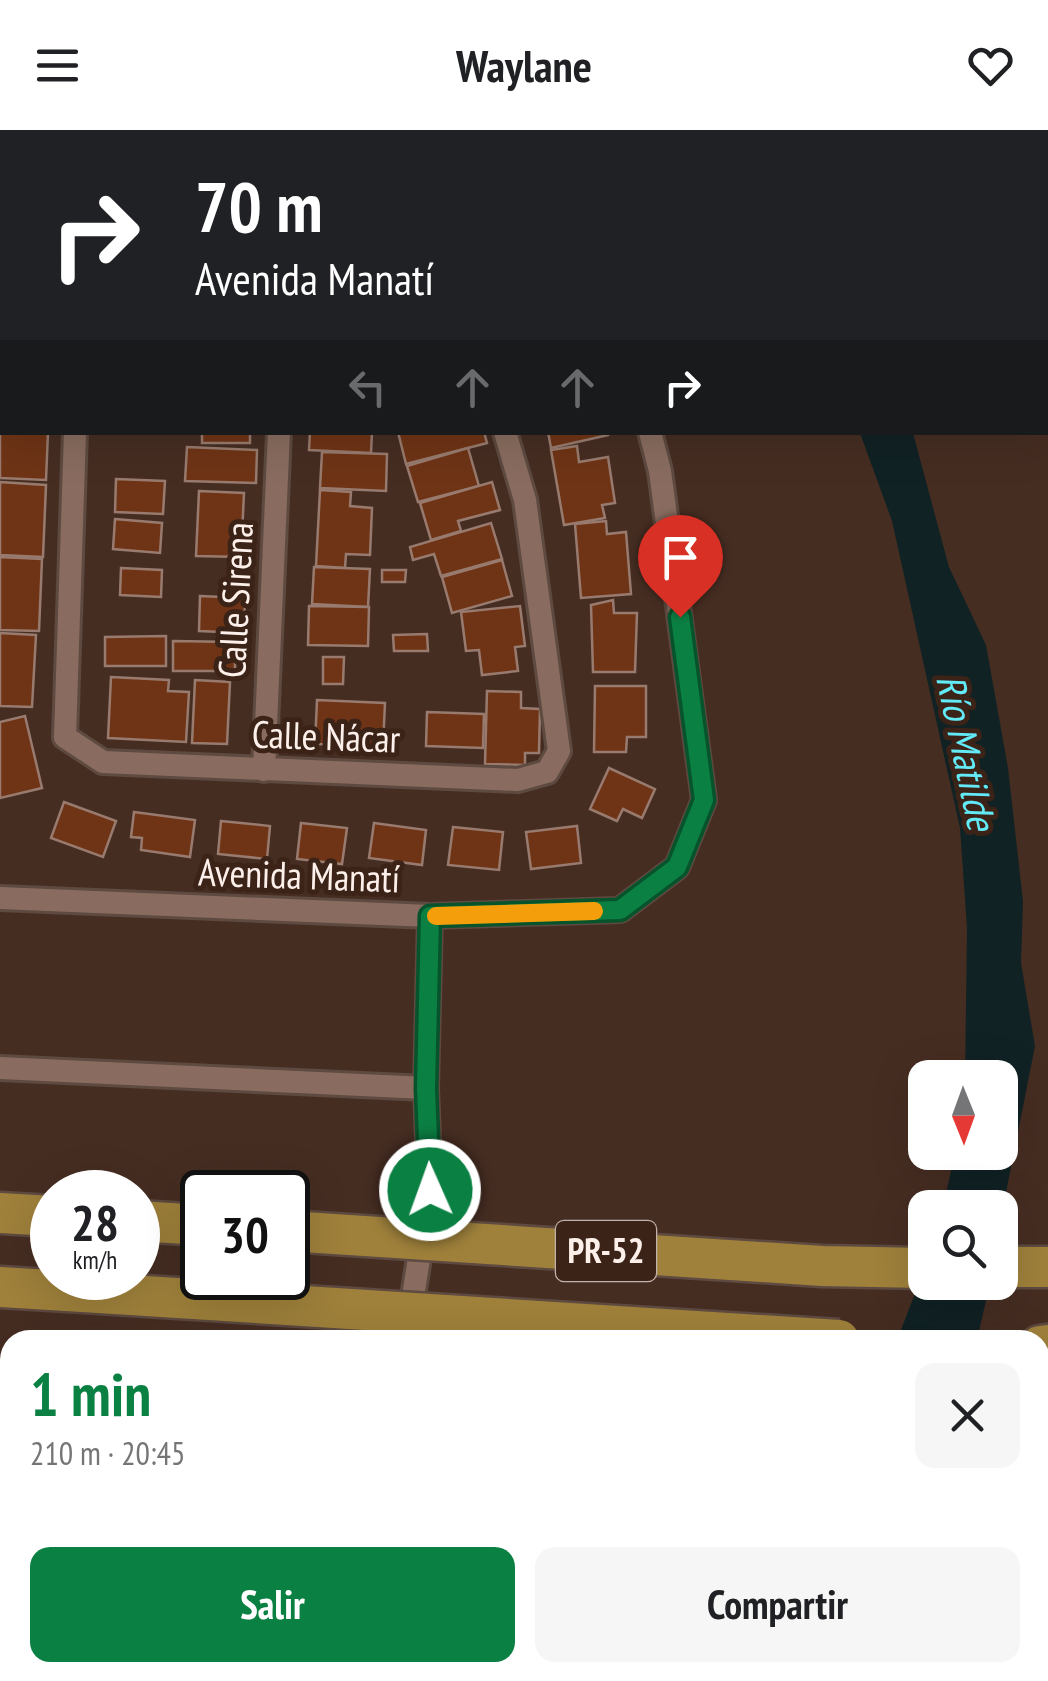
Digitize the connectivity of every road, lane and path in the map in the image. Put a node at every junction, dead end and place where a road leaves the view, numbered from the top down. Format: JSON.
{"nodes":[{"id":1,"x":75,"y":435,"type":"edge"},
{"id":2,"x":279,"y":435,"type":"edge"},
{"id":3,"x":507,"y":435,"type":"edge"},
{"id":4,"x":651,"y":435,"type":"edge"},
{"id":5,"x":264,"y":770,"type":"junction"},
{"id":6,"x":0,"y":898,"type":"edge"},
{"id":7,"x":430,"y":916,"type":"junction"},
{"id":8,"x":0,"y":1068,"type":"edge"},
{"id":9,"x":426,"y":1088,"type":"junction"},
{"id":10,"x":0,"y":1213,"type":"edge"},
{"id":11,"x":30,"y":1215,"type":"edge"},
{"id":12,"x":310,"y":1232,"type":"edge"},
{"id":13,"x":1048,"y":1266,"type":"edge"},
{"id":14,"x":1018,"y":1267,"type":"edge"},
{"id":15,"x":908,"y":1268,"type":"edge"},
{"id":16,"x":0,"y":1287,"type":"edge"},
{"id":17,"x":408,"y":1330,"type":"edge"},
{"id":18,"x":681,"y":1330,"type":"edge"}],
"edges":[{"from":1,"to":5,"type":"street","name":"Calle Nácar"},
{"from":2,"to":5,"type":"street","name":"Calle Sirena"},
{"from":3,"to":5,"type":"street","name":"Calle Nácar"},
{"from":4,"to":7,"type":"street","name":"Avenida Manatí"},
{"from":6,"to":7,"type":"street","name":"Avenida Manatí"},
{"from":7,"to":9,"type":"street"},
{"from":8,"to":9,"type":"street"},
{"from":9,"to":17,"type":"street"},
{"from":10,"to":11,"type":"highway"},
{"from":12,"to":15,"type":"highway","number":"PR-52","bridge":true},
{"from":13,"to":14,"type":"highway"},
{"from":16,"to":18,"type":"highway","number":"PR-52","bridge":true}]}
